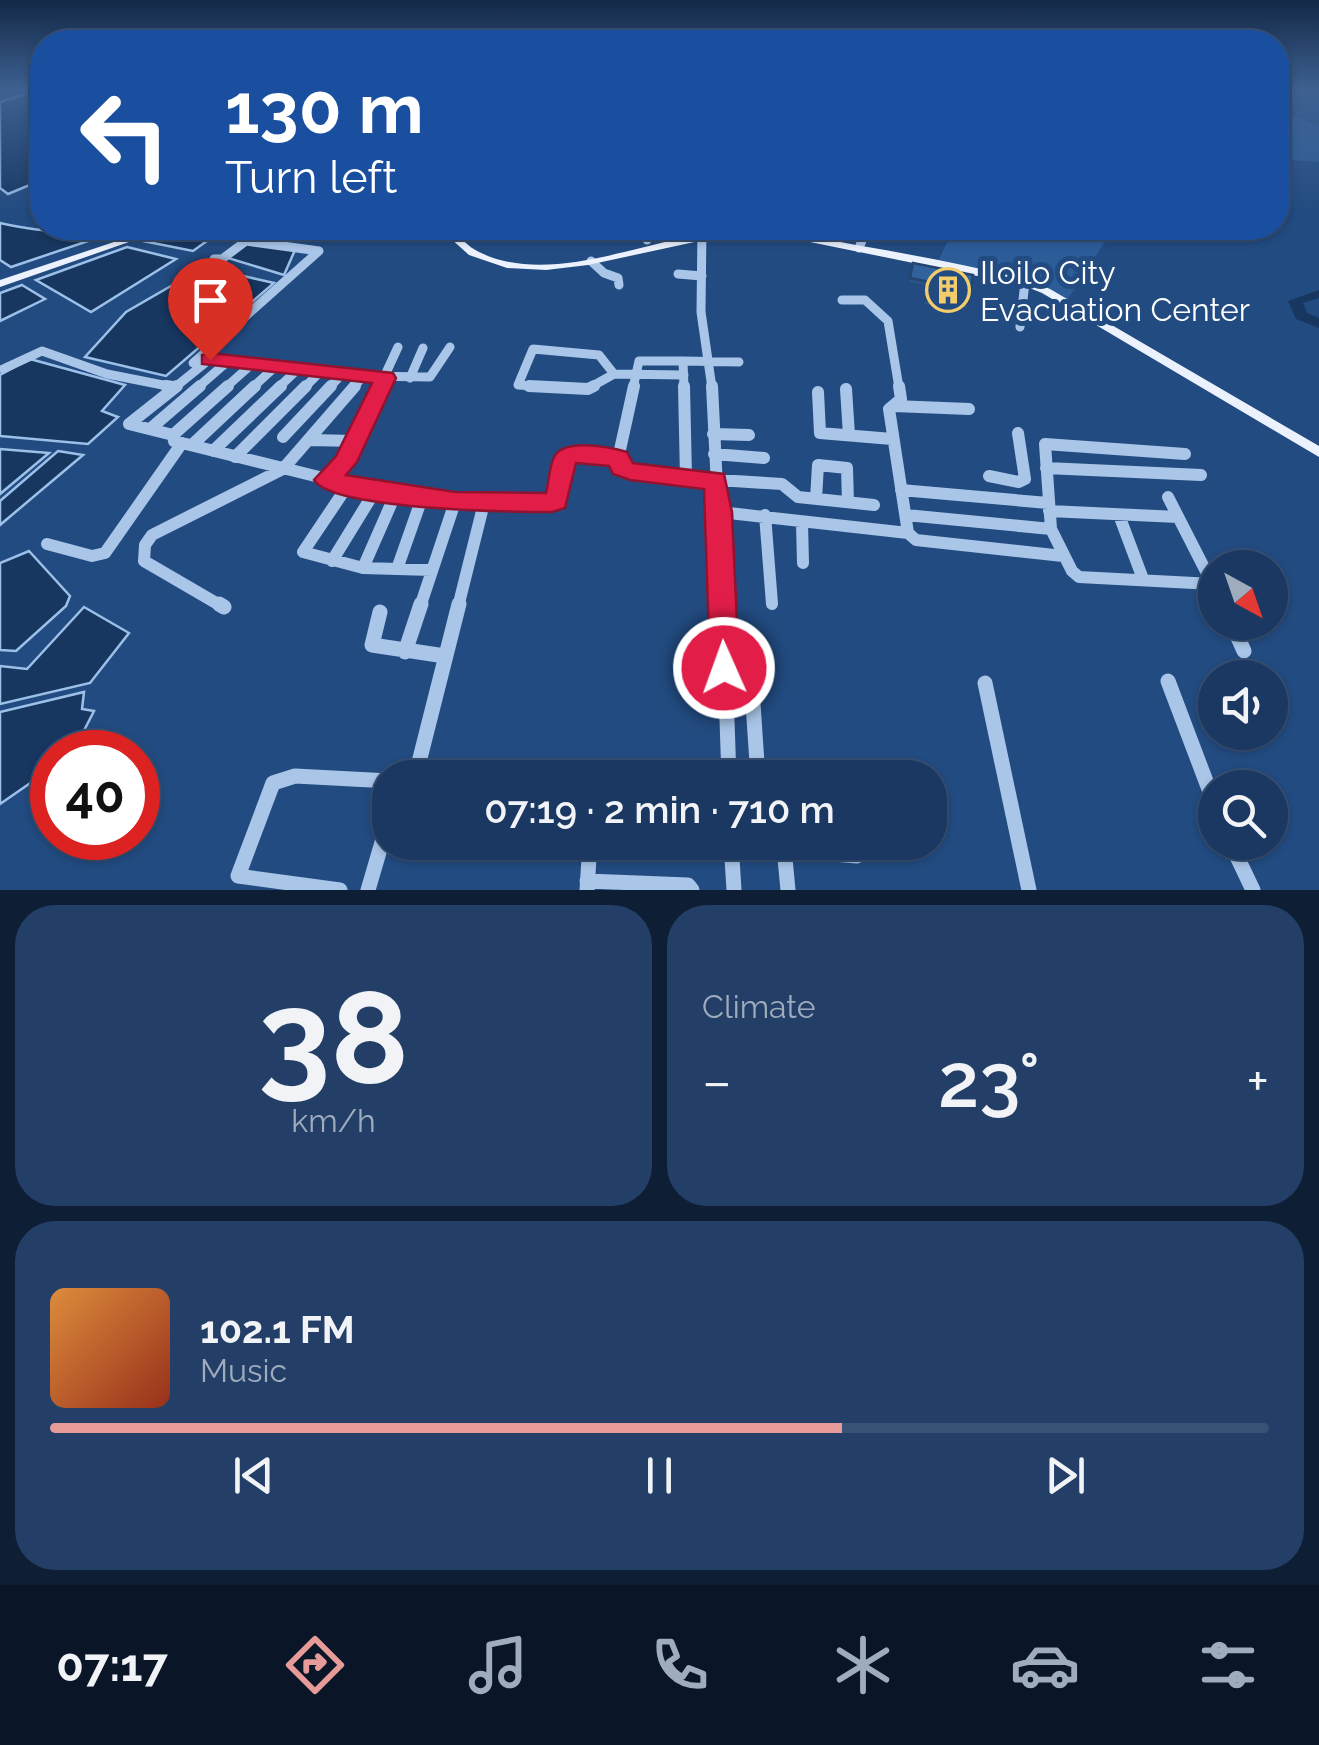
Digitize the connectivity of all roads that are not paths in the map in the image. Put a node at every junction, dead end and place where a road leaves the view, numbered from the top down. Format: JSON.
{"nodes":[{"id":1,"x":120,"y":240,"type":"edge"},
{"id":2,"x":455,"y":240,"type":"edge"},
{"id":3,"x":672,"y":240,"type":"edge"},
{"id":4,"x":702,"y":240,"type":"edge"},
{"id":5,"x":804,"y":240,"type":"edge"},
{"id":6,"x":862,"y":240,"type":"edge"},
{"id":7,"x":859,"y":248,"type":"junction"},
{"id":8,"x":214,"y":259,"type":"dead end"},
{"id":9,"x":591,"y":262,"type":"junction"},
{"id":10,"x":678,"y":274,"type":"dead end"},
{"id":11,"x":702,"y":276,"type":"junction"},
{"id":12,"x":0,"y":281,"type":"edge"},
{"id":13,"x":1025,"y":282,"type":"junction"},
{"id":14,"x":620,"y":286,"type":"dead end"},
{"id":15,"x":842,"y":300,"type":"dead end"},
{"id":16,"x":1020,"y":327,"type":"dead end"},
{"id":17,"x":450,"y":347,"type":"dead end"},
{"id":18,"x":398,"y":348,"type":"dead end"},
{"id":19,"x":423,"y":348,"type":"dead end"},
{"id":20,"x":684,"y":361,"type":"junction"},
{"id":21,"x":227,"y":362,"type":"junction"},
{"id":22,"x":710,"y":362,"type":"junction"},
{"id":23,"x":739,"y":362,"type":"dead end"},
{"id":24,"x":252,"y":364,"type":"junction"},
{"id":25,"x":275,"y":366,"type":"junction"},
{"id":26,"x":3,"y":369,"type":"dead end"},
{"id":27,"x":298,"y":369,"type":"junction"},
{"id":28,"x":321,"y":371,"type":"junction"},
{"id":29,"x":344,"y":374,"type":"junction"},
{"id":30,"x":614,"y":374,"type":"junction"},
{"id":31,"x":635,"y":375,"type":"junction"},
{"id":32,"x":363,"y":376,"type":"junction"},
{"id":33,"x":684,"y":376,"type":"junction"},
{"id":34,"x":386,"y":378,"type":"junction"},
{"id":35,"x":410,"y":378,"type":"junction"},
{"id":36,"x":170,"y":387,"type":"junction"},
{"id":37,"x":846,"y":389,"type":"dead end"},
{"id":38,"x":818,"y":392,"type":"dead end"},
{"id":39,"x":890,"y":406,"type":"junction"},
{"id":40,"x":969,"y":409,"type":"dead end"},
{"id":41,"x":150,"y":429,"type":"junction"},
{"id":42,"x":1018,"y":432,"type":"dead end"},
{"id":43,"x":713,"y":434,"type":"junction"},
{"id":44,"x":750,"y":435,"type":"dead end"},
{"id":45,"x":283,"y":436,"type":"dead end"},
{"id":46,"x":849,"y":436,"type":"junction"},
{"id":47,"x":892,"y":439,"type":"junction"},
{"id":48,"x":310,"y":440,"type":"junction"},
{"id":49,"x":182,"y":441,"type":"junction"},
{"id":50,"x":355,"y":441,"type":"junction"},
{"id":51,"x":213,"y":451,"type":"junction"},
{"id":52,"x":1319,"y":452,"type":"edge"},
{"id":53,"x":714,"y":454,"type":"junction"},
{"id":54,"x":1185,"y":454,"type":"dead end"},
{"id":55,"x":235,"y":456,"type":"junction"},
{"id":56,"x":618,"y":458,"type":"junction"},
{"id":57,"x":764,"y":458,"type":"dead end"},
{"id":58,"x":1046,"y":468,"type":"junction"},
{"id":59,"x":283,"y":469,"type":"junction"},
{"id":60,"x":1201,"y":475,"type":"dead end"},
{"id":61,"x":988,"y":476,"type":"dead end"},
{"id":62,"x":686,"y":478,"type":"junction"},
{"id":63,"x":326,"y":480,"type":"junction"},
{"id":64,"x":715,"y":481,"type":"junction"},
{"id":65,"x":348,"y":485,"type":"junction"},
{"id":66,"x":901,"y":490,"type":"junction"},
{"id":67,"x":375,"y":491,"type":"junction"},
{"id":68,"x":396,"y":495,"type":"junction"},
{"id":69,"x":1168,"y":497,"type":"dead end"},
{"id":70,"x":422,"y":498,"type":"junction"},
{"id":71,"x":816,"y":499,"type":"junction"},
{"id":72,"x":455,"y":502,"type":"junction"},
{"id":73,"x":848,"y":502,"type":"junction"},
{"id":74,"x":484,"y":503,"type":"junction"},
{"id":75,"x":874,"y":505,"type":"dead end"},
{"id":76,"x":1049,"y":507,"type":"junction"},
{"id":77,"x":720,"y":512,"type":"junction"},
{"id":78,"x":765,"y":515,"type":"junction"},
{"id":79,"x":906,"y":515,"type":"junction"},
{"id":80,"x":1118,"y":515,"type":"junction"},
{"id":81,"x":1178,"y":517,"type":"junction"},
{"id":82,"x":802,"y":523,"type":"junction"},
{"id":83,"x":1051,"y":529,"type":"junction"},
{"id":84,"x":908,"y":532,"type":"junction"},
{"id":85,"x":47,"y":544,"type":"dead end"},
{"id":86,"x":1198,"y":555,"type":"edge"},
{"id":87,"x":1064,"y":556,"type":"junction"},
{"id":88,"x":332,"y":561,"type":"junction"},
{"id":89,"x":803,"y":563,"type":"dead end"},
{"id":90,"x":363,"y":568,"type":"junction"},
{"id":91,"x":398,"y":569,"type":"junction"},
{"id":92,"x":432,"y":570,"type":"junction"},
{"id":93,"x":1143,"y":579,"type":"junction"},
{"id":94,"x":1198,"y":584,"type":"edge"},
{"id":95,"x":772,"y":604,"type":"dead end"},
{"id":96,"x":224,"y":606,"type":"dead end"},
{"id":97,"x":380,"y":612,"type":"dead end"},
{"id":98,"x":1239,"y":640,"type":"edge"},
{"id":99,"x":749,"y":644,"type":"dead end"},
{"id":100,"x":1244,"y":651,"type":"dead end"},
{"id":101,"x":405,"y":652,"type":"junction"},
{"id":102,"x":445,"y":656,"type":"junction"},
{"id":103,"x":1168,"y":681,"type":"dead end"},
{"id":104,"x":985,"y":682,"type":"dead end"},
{"id":105,"x":419,"y":760,"type":"edge"},
{"id":106,"x":728,"y":760,"type":"edge"},
{"id":107,"x":757,"y":760,"type":"edge"},
{"id":108,"x":1202,"y":770,"type":"edge"},
{"id":109,"x":372,"y":779,"type":"edge"},
{"id":110,"x":377,"y":860,"type":"edge"},
{"id":111,"x":589,"y":860,"type":"edge"},
{"id":112,"x":733,"y":860,"type":"edge"},
{"id":113,"x":785,"y":860,"type":"edge"},
{"id":114,"x":1239,"y":860,"type":"edge"},
{"id":115,"x":587,"y":885,"type":"edge"},
{"id":116,"x":264,"y":886,"type":"edge"},
{"id":117,"x":340,"y":890,"type":"edge"},
{"id":118,"x":368,"y":890,"type":"edge"},
{"id":119,"x":692,"y":890,"type":"edge"},
{"id":120,"x":734,"y":890,"type":"edge"},
{"id":121,"x":788,"y":890,"type":"edge"},
{"id":122,"x":1028,"y":890,"type":"edge"},
{"id":123,"x":1253,"y":890,"type":"edge"}],
"edges":[{"from":1,"to":12,"type":"main road"},
{"from":2,"to":9,"type":"main road"},
{"from":3,"to":9,"type":"main road"},
{"from":4,"to":11,"type":"street"},
{"from":5,"to":7,"type":"main road"},
{"from":6,"to":7,"type":"street"},
{"from":7,"to":13,"type":"main road"},
{"from":8,"to":36,"type":"street"},
{"from":9,"to":14,"type":"street"},
{"from":10,"to":11,"type":"street"},
{"from":11,"to":22,"type":"street"},
{"from":13,"to":16,"type":"street"},
{"from":13,"to":52,"type":"main road"},
{"from":15,"to":39,"type":"street"},
{"from":17,"to":35,"type":"street"},
{"from":18,"to":34,"type":"street"},
{"from":19,"to":35,"type":"street"},
{"from":20,"to":22,"type":"street"},
{"from":20,"to":31,"type":"street"},
{"from":20,"to":33,"type":"street"},
{"from":21,"to":24,"type":"street"},
{"from":21,"to":36,"type":"street"},
{"from":21,"to":41,"type":"street"},
{"from":22,"to":23,"type":"street"},
{"from":22,"to":43,"type":"street"},
{"from":24,"to":25,"type":"street"},
{"from":24,"to":49,"type":"street"},
{"from":25,"to":27,"type":"street"},
{"from":25,"to":49,"type":"street"},
{"from":26,"to":36,"type":"street"},
{"from":27,"to":28,"type":"street"},
{"from":27,"to":51,"type":"street"},
{"from":28,"to":29,"type":"street"},
{"from":28,"to":55,"type":"street"},
{"from":29,"to":32,"type":"street"},
{"from":29,"to":45,"type":"street"},
{"from":30,"to":30,"type":"street"},
{"from":30,"to":31,"type":"street"},
{"from":31,"to":33,"type":"street"},
{"from":31,"to":56,"type":"street"},
{"from":32,"to":34,"type":"street"},
{"from":32,"to":48,"type":"street"},
{"from":33,"to":62,"type":"street"},
{"from":34,"to":35,"type":"street"},
{"from":34,"to":50,"type":"street"},
{"from":36,"to":41,"type":"street"},
{"from":37,"to":46,"type":"street"},
{"from":38,"to":46,"type":"street"},
{"from":39,"to":40,"type":"street"},
{"from":39,"to":47,"type":"street"},
{"from":41,"to":49,"type":"street"},
{"from":42,"to":61,"type":"street"},
{"from":43,"to":44,"type":"street"},
{"from":43,"to":53,"type":"street"},
{"from":46,"to":47,"type":"street"},
{"from":47,"to":66,"type":"street"},
{"from":48,"to":50,"type":"street"},
{"from":48,"to":59,"type":"street"},
{"from":49,"to":51,"type":"street"},
{"from":49,"to":85,"type":"street"},
{"from":50,"to":63,"type":"street"},
{"from":51,"to":55,"type":"street"},
{"from":53,"to":57,"type":"street"},
{"from":53,"to":64,"type":"street"},
{"from":54,"to":58,"type":"street"},
{"from":55,"to":59,"type":"street"},
{"from":56,"to":62,"type":"street"},
{"from":56,"to":74,"type":"street"},
{"from":58,"to":60,"type":"street"},
{"from":58,"to":76,"type":"street"},
{"from":59,"to":63,"type":"street"},
{"from":59,"to":96,"type":"street"},
{"from":62,"to":64,"type":"street"},
{"from":63,"to":65,"type":"street"},
{"from":64,"to":71,"type":"street"},
{"from":64,"to":77,"type":"street"},
{"from":65,"to":67,"type":"street"},
{"from":65,"to":88,"type":"street"},
{"from":66,"to":76,"type":"street"},
{"from":66,"to":79,"type":"street"},
{"from":67,"to":68,"type":"street"},
{"from":67,"to":88,"type":"street"},
{"from":68,"to":70,"type":"street"},
{"from":68,"to":90,"type":"street"},
{"from":69,"to":81,"type":"street"},
{"from":70,"to":72,"type":"street"},
{"from":70,"to":91,"type":"street"},
{"from":71,"to":73,"type":"street"},
{"from":71,"to":73,"type":"street"},
{"from":72,"to":74,"type":"street"},
{"from":72,"to":92,"type":"street"},
{"from":73,"to":75,"type":"street"},
{"from":74,"to":102,"type":"street"},
{"from":76,"to":80,"type":"street"},
{"from":76,"to":83,"type":"street"},
{"from":77,"to":78,"type":"street"},
{"from":77,"to":106,"type":"street"},
{"from":78,"to":82,"type":"street"},
{"from":78,"to":95,"type":"street"},
{"from":79,"to":83,"type":"street"},
{"from":79,"to":84,"type":"street"},
{"from":80,"to":81,"type":"street"},
{"from":80,"to":93,"type":"street"},
{"from":81,"to":86,"type":"street"},
{"from":82,"to":84,"type":"street"},
{"from":82,"to":89,"type":"street"},
{"from":83,"to":87,"type":"street"},
{"from":84,"to":87,"type":"street"},
{"from":87,"to":93,"type":"street"},
{"from":88,"to":90,"type":"street"},
{"from":90,"to":91,"type":"street"},
{"from":91,"to":92,"type":"street"},
{"from":92,"to":101,"type":"street"},
{"from":93,"to":94,"type":"street"},
{"from":97,"to":101,"type":"street"},
{"from":98,"to":100,"type":"street"},
{"from":99,"to":107,"type":"street"},
{"from":101,"to":102,"type":"street"},
{"from":102,"to":105,"type":"street"},
{"from":103,"to":108,"type":"street"},
{"from":104,"to":122,"type":"street"},
{"from":109,"to":116,"type":"street"},
{"from":110,"to":118,"type":"street"},
{"from":111,"to":115,"type":"street"},
{"from":112,"to":120,"type":"street"},
{"from":113,"to":121,"type":"street"},
{"from":114,"to":123,"type":"street"},
{"from":115,"to":119,"type":"street"},
{"from":116,"to":117,"type":"street"}]}
